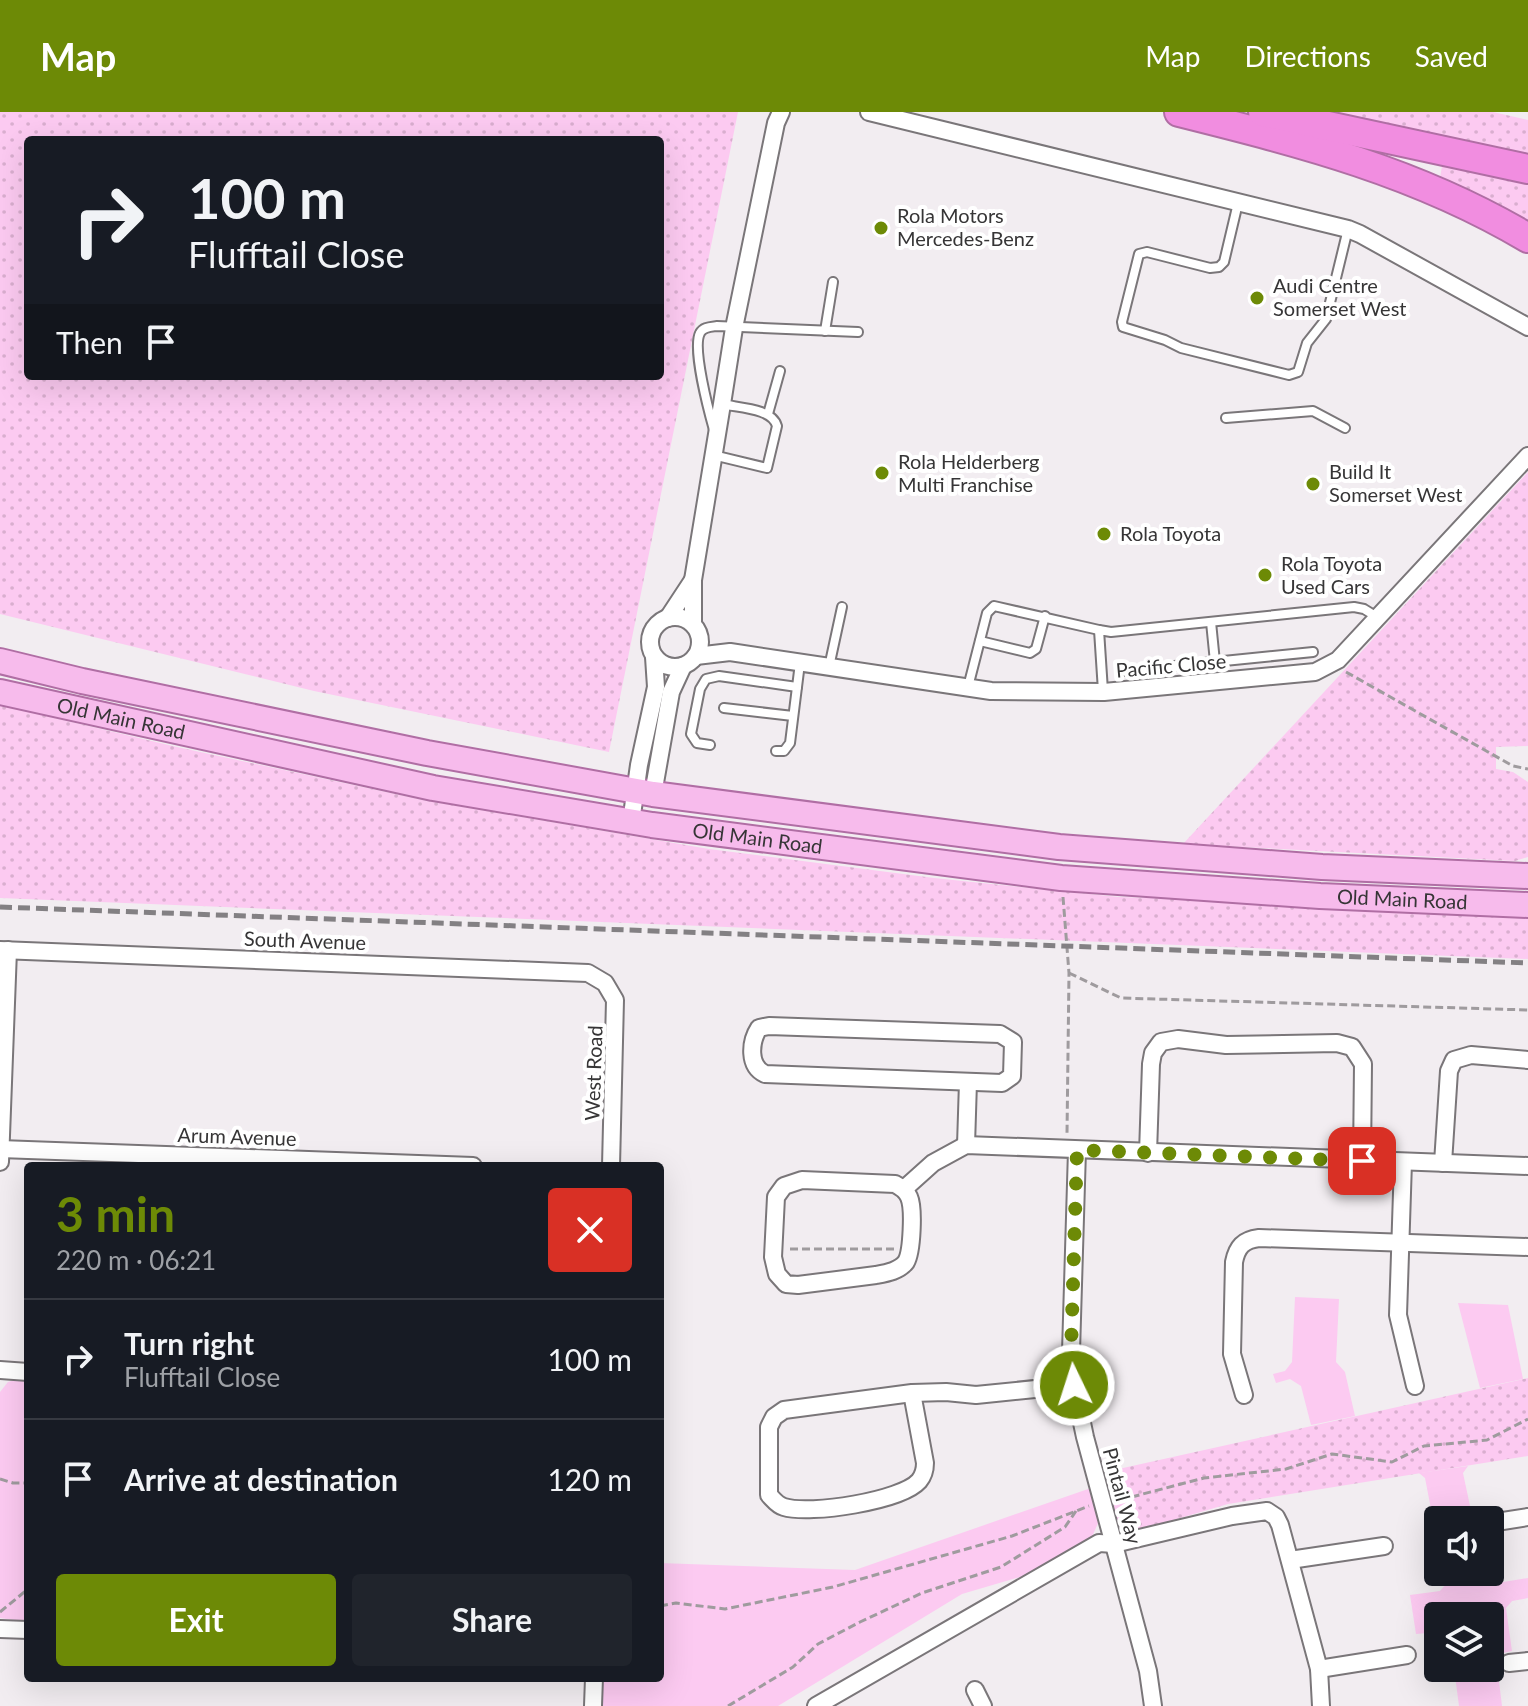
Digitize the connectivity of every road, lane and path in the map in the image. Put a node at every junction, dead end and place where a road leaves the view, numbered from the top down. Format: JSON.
{"nodes":[{"id":1,"x":781,"y":112,"type":"edge"},
{"id":2,"x":869,"y":112,"type":"edge"},
{"id":3,"x":1179,"y":112,"type":"edge"},
{"id":4,"x":1263,"y":112,"type":"edge"},
{"id":5,"x":1528,"y":169,"type":"edge"},
{"id":6,"x":1238,"y":203,"type":"junction"},
{"id":7,"x":1348,"y":229,"type":"junction"},
{"id":8,"x":1528,"y":238,"type":"edge"},
{"id":9,"x":833,"y":282,"type":"dead end"},
{"id":10,"x":1528,"y":327,"type":"edge"},
{"id":11,"x":734,"y":328,"type":"junction"},
{"id":12,"x":825,"y":331,"type":"junction"},
{"id":13,"x":858,"y":332,"type":"dead end"},
{"id":14,"x":780,"y":371,"type":"dead end"},
{"id":15,"x":722,"y":404,"type":"junction"},
{"id":16,"x":768,"y":414,"type":"junction"},
{"id":17,"x":1226,"y":418,"type":"dead end"},
{"id":18,"x":1345,"y":428,"type":"dead end"},
{"id":19,"x":715,"y":446,"type":"junction"},
{"id":20,"x":1528,"y":456,"type":"edge"},
{"id":21,"x":693,"y":580,"type":"junction"},
{"id":22,"x":842,"y":607,"type":"dead end"},
{"id":23,"x":1045,"y":616,"type":"junction"},
{"id":24,"x":1377,"y":617,"type":"junction"},
{"id":25,"x":668,"y":618,"type":"junction"},
{"id":26,"x":1211,"y":622,"type":"junction"},
{"id":27,"x":696,"y":629,"type":"junction"},
{"id":28,"x":1099,"y":630,"type":"junction"},
{"id":29,"x":980,"y":641,"type":"junction"},
{"id":30,"x":730,"y":652,"type":"junction"},
{"id":31,"x":1313,"y":652,"type":"dead end"},
{"id":32,"x":654,"y":657,"type":"junction"},
{"id":33,"x":0,"y":661,"type":"edge"},
{"id":34,"x":690,"y":661,"type":"junction"},
{"id":35,"x":800,"y":662,"type":"junction"},
{"id":36,"x":1215,"y":662,"type":"junction"},
{"id":37,"x":1332,"y":665,"type":"junction"},
{"id":38,"x":829,"y":667,"type":"junction"},
{"id":39,"x":1125,"y":671,"type":"dead end"},
{"id":40,"x":797,"y":687,"type":"junction"},
{"id":41,"x":968,"y":687,"type":"junction"},
{"id":42,"x":0,"y":692,"type":"edge"},
{"id":43,"x":1104,"y":692,"type":"junction"},
{"id":44,"x":724,"y":708,"type":"dead end"},
{"id":45,"x":793,"y":716,"type":"junction"},
{"id":46,"x":710,"y":745,"type":"dead end"},
{"id":47,"x":776,"y":751,"type":"dead end"},
{"id":48,"x":1528,"y":769,"type":"edge"},
{"id":49,"x":644,"y":793,"type":"junction"},
{"id":50,"x":641,"y":824,"type":"junction"},
{"id":51,"x":1528,"y":876,"type":"edge"},
{"id":52,"x":1061,"y":878,"type":"junction"},
{"id":53,"x":1528,"y":905,"type":"edge"},
{"id":54,"x":4,"y":950,"type":"edge"},
{"id":55,"x":1069,"y":973,"type":"junction"},
{"id":56,"x":605,"y":983,"type":"joint"},
{"id":57,"x":1528,"y":1010,"type":"edge"},
{"id":58,"x":1528,"y":1060,"type":"edge"},
{"id":59,"x":968,"y":1082,"type":"junction"},
{"id":60,"x":966,"y":1145,"type":"junction"},
{"id":61,"x":0,"y":1149,"type":"edge"},
{"id":62,"x":1072,"y":1150,"type":"junction"},
{"id":63,"x":1148,"y":1153,"type":"junction"},
{"id":64,"x":1362,"y":1161,"type":"junction"},
{"id":65,"x":0,"y":1162,"type":"edge"},
{"id":66,"x":362,"y":1162,"type":"edge"},
{"id":67,"x":611,"y":1162,"type":"edge"},
{"id":68,"x":1403,"y":1162,"type":"junction"},
{"id":69,"x":1443,"y":1163,"type":"junction"},
{"id":70,"x":1528,"y":1166,"type":"edge"},
{"id":71,"x":904,"y":1189,"type":"junction"},
{"id":72,"x":1400,"y":1243,"type":"junction"},
{"id":73,"x":1528,"y":1247,"type":"edge"},
{"id":74,"x":774,"y":1249,"type":"junction"},
{"id":75,"x":910,"y":1249,"type":"junction"},
{"id":76,"x":0,"y":1370,"type":"edge"},
{"id":77,"x":24,"y":1372,"type":"edge"},
{"id":78,"x":1074,"y":1385,"type":"junction"},
{"id":79,"x":1415,"y":1386,"type":"dead end"},
{"id":80,"x":912,"y":1393,"type":"junction"},
{"id":81,"x":1244,"y":1395,"type":"dead end"},
{"id":82,"x":0,"y":1479,"type":"edge"},
{"id":83,"x":24,"y":1482,"type":"edge"},
{"id":84,"x":1076,"y":1511,"type":"dead end"},
{"id":85,"x":1528,"y":1517,"type":"edge"},
{"id":86,"x":1504,"y":1521,"type":"edge"},
{"id":87,"x":1114,"y":1544,"type":"junction"},
{"id":88,"x":1384,"y":1546,"type":"dead end"},
{"id":89,"x":1290,"y":1560,"type":"junction"},
{"id":90,"x":24,"y":1592,"type":"edge"},
{"id":91,"x":0,"y":1612,"type":"edge"},
{"id":92,"x":0,"y":1629,"type":"edge"},
{"id":93,"x":24,"y":1630,"type":"edge"},
{"id":94,"x":1407,"y":1655,"type":"dead end"},
{"id":95,"x":1528,"y":1661,"type":"edge"},
{"id":96,"x":1509,"y":1663,"type":"dead end"},
{"id":97,"x":1319,"y":1669,"type":"junction"},
{"id":98,"x":594,"y":1682,"type":"edge"},
{"id":99,"x":975,"y":1690,"type":"dead end"},
{"id":100,"x":593,"y":1706,"type":"edge"},
{"id":101,"x":728,"y":1706,"type":"edge"},
{"id":102,"x":816,"y":1706,"type":"edge"},
{"id":103,"x":983,"y":1706,"type":"edge"},
{"id":104,"x":1153,"y":1706,"type":"edge"},
{"id":105,"x":1321,"y":1706,"type":"edge"}],
"edges":[{"from":1,"to":11,"type":"street"},
{"from":2,"to":6,"type":"street"},
{"from":3,"to":8,"type":"highway"},
{"from":4,"to":5,"type":"highway"},
{"from":6,"to":7,"type":"street"},
{"from":6,"to":7,"type":"lane"},
{"from":7,"to":10,"type":"street"},
{"from":9,"to":12,"type":"lane"},
{"from":11,"to":12,"type":"lane"},
{"from":11,"to":15,"type":"street"},
{"from":11,"to":19,"type":"lane"},
{"from":12,"to":13,"type":"lane"},
{"from":14,"to":16,"type":"lane"},
{"from":15,"to":16,"type":"lane"},
{"from":15,"to":19,"type":"street"},
{"from":16,"to":19,"type":"lane"},
{"from":17,"to":18,"type":"lane"},
{"from":19,"to":21,"type":"street"},
{"from":20,"to":24,"type":"street"},
{"from":21,"to":25,"type":"street"},
{"from":21,"to":27,"type":"street"},
{"from":22,"to":38,"type":"lane"},
{"from":23,"to":28,"type":"lane"},
{"from":23,"to":29,"type":"lane"},
{"from":23,"to":29,"type":"lane"},
{"from":24,"to":26,"type":"lane"},
{"from":24,"to":37,"type":"street"},
{"from":25,"to":27,"type":"street"},
{"from":25,"to":32,"type":"street"},
{"from":26,"to":28,"type":"lane"},
{"from":26,"to":36,"type":"lane"},
{"from":27,"to":30,"type":"street"},
{"from":27,"to":34,"type":"street"},
{"from":28,"to":43,"type":"lane"},
{"from":29,"to":41,"type":"lane"},
{"from":30,"to":34,"type":"street"},
{"from":30,"to":35,"type":"street","name":"Pacific Close"},
{"from":31,"to":36,"type":"lane"},
{"from":32,"to":34,"type":"street"},
{"from":32,"to":49,"type":"street"},
{"from":33,"to":49,"type":"main road","name":"Old Main Road"},
{"from":34,"to":49,"type":"street"},
{"from":35,"to":38,"type":"street","name":"Pacific Close"},
{"from":35,"to":40,"type":"lane"},
{"from":36,"to":39,"type":"lane"},
{"from":37,"to":43,"type":"street","name":"Pacific Close"},
{"from":37,"to":48,"type":"path"},
{"from":38,"to":41,"type":"street","name":"Pacific Close"},
{"from":40,"to":45,"type":"lane"},
{"from":40,"to":46,"type":"lane"},
{"from":41,"to":43,"type":"street","name":"Pacific Close"},
{"from":42,"to":50,"type":"main road","name":"Old Main Road"},
{"from":44,"to":45,"type":"lane"},
{"from":45,"to":47,"type":"lane"},
{"from":49,"to":50,"type":"street"},
{"from":49,"to":51,"type":"main road","name":"Old Main Road"},
{"from":50,"to":52,"type":"main road","name":"Old Main Road"},
{"from":52,"to":53,"type":"main road","name":"Old Main Road"},
{"from":52,"to":55,"type":"path"},
{"from":54,"to":56,"type":"street","name":"South Avenue"},
{"from":54,"to":61,"type":"street"},
{"from":55,"to":57,"type":"path"},
{"from":55,"to":62,"type":"path"},
{"from":56,"to":67,"type":"street","name":"West Road"},
{"from":58,"to":69,"type":"street"},
{"from":59,"to":59,"type":"street"},
{"from":59,"to":60,"type":"street"},
{"from":60,"to":62,"type":"street"},
{"from":60,"to":71,"type":"street"},
{"from":61,"to":65,"type":"street"},
{"from":61,"to":66,"type":"street","name":"Arum Avenue"},
{"from":62,"to":63,"type":"street"},
{"from":62,"to":78,"type":"street","name":"Pintail Way"},
{"from":63,"to":64,"type":"street"},
{"from":63,"to":64,"type":"street"},
{"from":64,"to":68,"type":"street"},
{"from":68,"to":69,"type":"street"},
{"from":68,"to":72,"type":"street"},
{"from":69,"to":70,"type":"street"},
{"from":71,"to":74,"type":"street"},
{"from":71,"to":75,"type":"street"},
{"from":72,"to":73,"type":"street"},
{"from":72,"to":79,"type":"street"},
{"from":72,"to":81,"type":"street"},
{"from":74,"to":75,"type":"path"},
{"from":74,"to":75,"type":"street"},
{"from":76,"to":77,"type":"street"},
{"from":78,"to":80,"type":"street"},
{"from":78,"to":87,"type":"street","name":"Pintail Way"},
{"from":80,"to":80,"type":"street"},
{"from":82,"to":83,"type":"path"},
{"from":84,"to":101,"type":"path"},
{"from":85,"to":86,"type":"street"},
{"from":87,"to":89,"type":"street"},
{"from":87,"to":102,"type":"street"},
{"from":87,"to":104,"type":"street","name":"Pintail Way"},
{"from":88,"to":89,"type":"street"},
{"from":89,"to":97,"type":"street"},
{"from":90,"to":91,"type":"path"},
{"from":92,"to":93,"type":"street"},
{"from":94,"to":97,"type":"street"},
{"from":95,"to":96,"type":"street"},
{"from":97,"to":105,"type":"street"},
{"from":98,"to":100,"type":"street"},
{"from":99,"to":103,"type":"street"}]}
